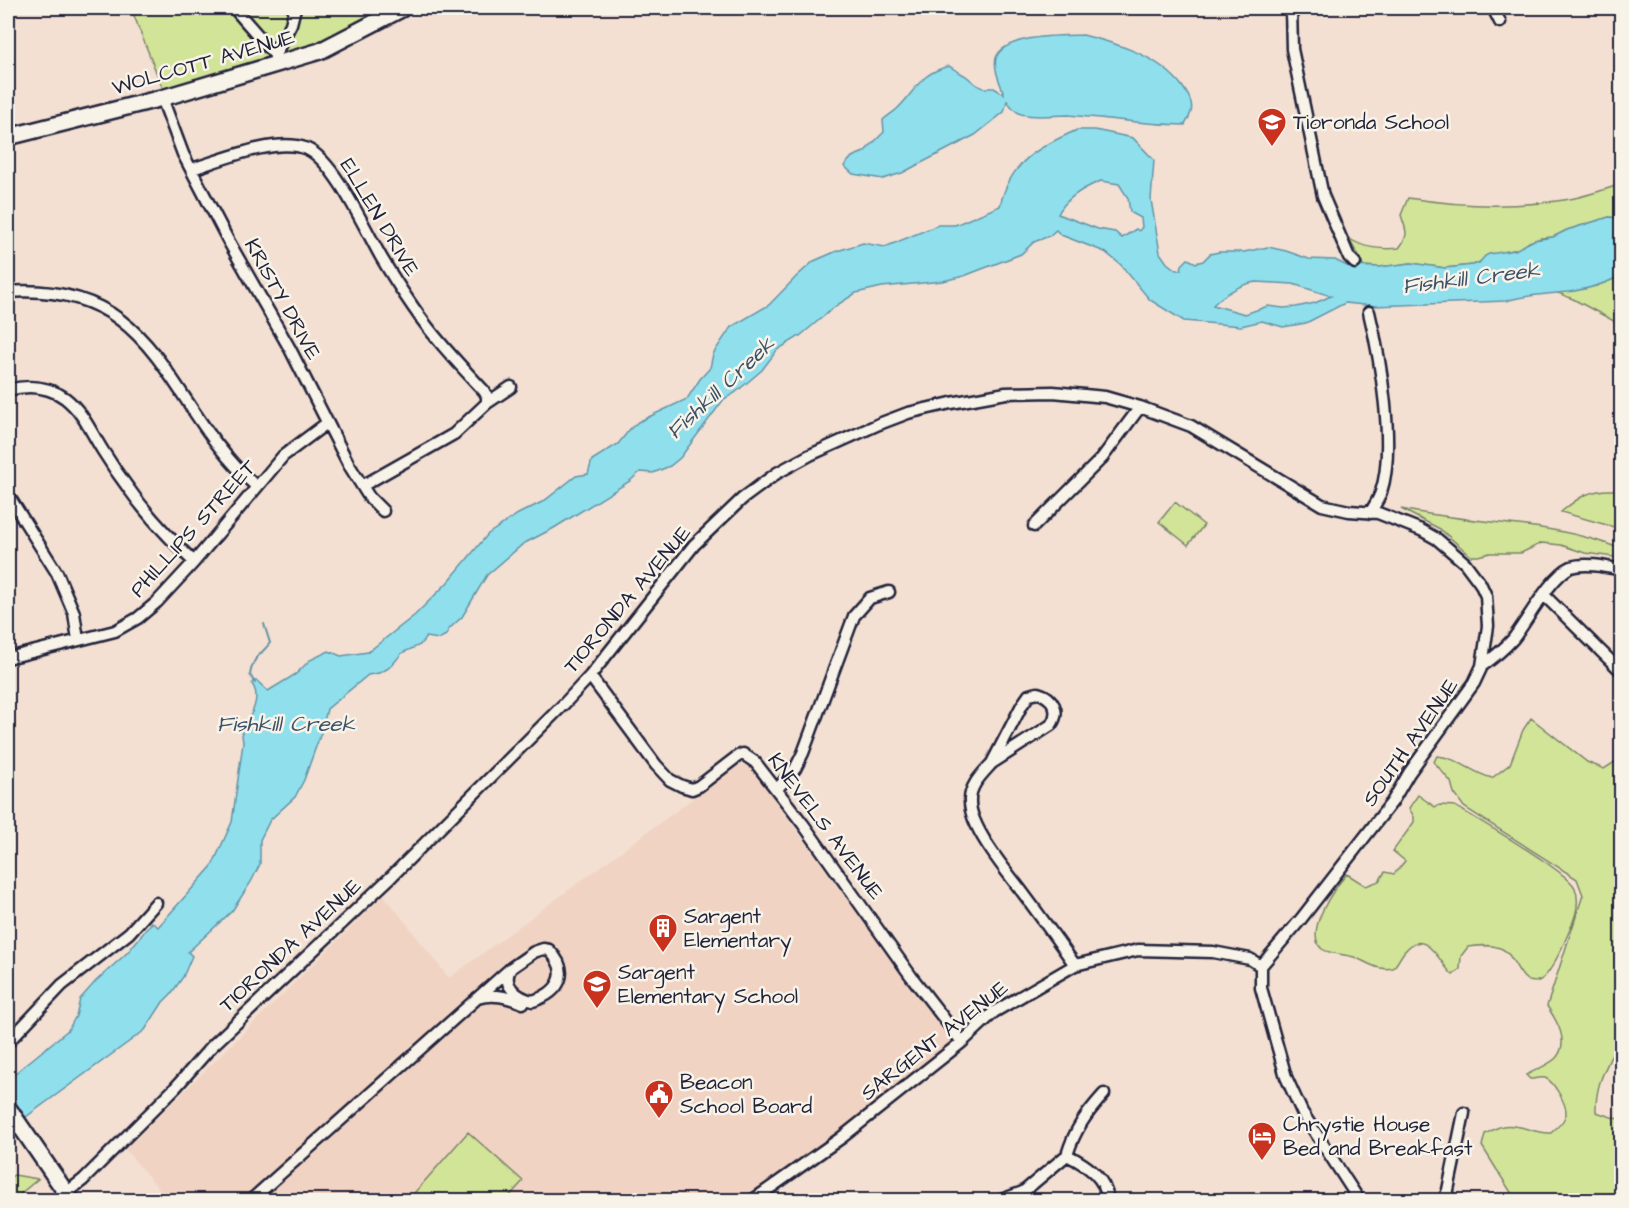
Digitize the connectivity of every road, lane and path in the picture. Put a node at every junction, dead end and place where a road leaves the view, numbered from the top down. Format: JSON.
{"nodes":[{"id":1,"x":234,"y":8,"type":"edge"},
{"id":2,"x":295,"y":8,"type":"edge"},
{"id":3,"x":403,"y":8,"type":"edge"},
{"id":4,"x":1292,"y":8,"type":"edge"},
{"id":5,"x":1493,"y":8,"type":"edge"},
{"id":6,"x":1500,"y":22,"type":"dead end"},
{"id":7,"x":275,"y":60,"type":"junction"},
{"id":8,"x":162,"y":98,"type":"junction"},
{"id":9,"x":8,"y":136,"type":"edge"},
{"id":10,"x":192,"y":169,"type":"junction"},
{"id":11,"x":1355,"y":263,"type":"dead end"},
{"id":12,"x":8,"y":292,"type":"edge"},
{"id":13,"x":1369,"y":312,"type":"dead end"},
{"id":14,"x":511,"y":387,"type":"dead end"},
{"id":15,"x":8,"y":390,"type":"edge"},
{"id":16,"x":487,"y":403,"type":"junction"},
{"id":17,"x":1140,"y":407,"type":"junction"},
{"id":18,"x":327,"y":423,"type":"junction"},
{"id":19,"x":256,"y":486,"type":"junction"},
{"id":20,"x":362,"y":486,"type":"junction"},
{"id":21,"x":8,"y":495,"type":"edge"},
{"id":22,"x":384,"y":511,"type":"dead end"},
{"id":23,"x":1370,"y":513,"type":"junction"},
{"id":24,"x":1034,"y":526,"type":"dead end"},
{"id":25,"x":194,"y":562,"type":"junction"},
{"id":26,"x":1622,"y":570,"type":"edge"},
{"id":27,"x":889,"y":592,"type":"dead end"},
{"id":28,"x":1544,"y":595,"type":"junction"},
{"id":29,"x":78,"y":640,"type":"junction"},
{"id":30,"x":8,"y":658,"type":"edge"},
{"id":31,"x":1482,"y":666,"type":"junction"},
{"id":32,"x":1622,"y":672,"type":"edge"},
{"id":33,"x":590,"y":676,"type":"junction"},
{"id":34,"x":992,"y":763,"type":"junction"},
{"id":35,"x":777,"y":789,"type":"junction"},
{"id":36,"x":156,"y":903,"type":"dead end"},
{"id":37,"x":1075,"y":965,"type":"junction"},
{"id":38,"x":1261,"y":966,"type":"junction"},
{"id":39,"x":511,"y":968,"type":"junction"},
{"id":40,"x":474,"y":999,"type":"junction"},
{"id":41,"x":533,"y":1001,"type":"junction"},
{"id":42,"x":8,"y":1042,"type":"edge"},
{"id":43,"x":962,"y":1042,"type":"junction"},
{"id":44,"x":1104,"y":1094,"type":"dead end"},
{"id":45,"x":8,"y":1108,"type":"edge"},
{"id":46,"x":1464,"y":1113,"type":"dead end"},
{"id":47,"x":1067,"y":1155,"type":"junction"},
{"id":48,"x":64,"y":1195,"type":"edge"},
{"id":49,"x":251,"y":1200,"type":"edge"},
{"id":50,"x":753,"y":1200,"type":"edge"},
{"id":51,"x":1001,"y":1200,"type":"edge"},
{"id":52,"x":1108,"y":1200,"type":"edge"},
{"id":53,"x":1359,"y":1200,"type":"edge"},
{"id":54,"x":1444,"y":1200,"type":"edge"}],
"edges":[{"from":1,"to":7,"type":"street"},
{"from":2,"to":7,"type":"street"},
{"from":3,"to":7,"type":"main road","name":"WOLCOTT AVENUE"},
{"from":4,"to":11,"type":"street"},
{"from":5,"to":6,"type":"street"},
{"from":7,"to":8,"type":"main road","name":"WOLCOTT AVENUE"},
{"from":8,"to":9,"type":"main road","name":"WOLCOTT AVENUE"},
{"from":8,"to":10,"type":"street","name":"KRISTY DRIVE"},
{"from":10,"to":16,"type":"street","name":"ELLEN DRIVE"},
{"from":10,"to":18,"type":"street","name":"KRISTY DRIVE"},
{"from":12,"to":19,"type":"street"},
{"from":13,"to":23,"type":"street"},
{"from":14,"to":16,"type":"street"},
{"from":15,"to":25,"type":"street"},
{"from":16,"to":20,"type":"street"},
{"from":17,"to":23,"type":"street","name":"TIORONDA AVENUE"},
{"from":17,"to":24,"type":"street"},
{"from":17,"to":33,"type":"street","name":"TIORONDA AVENUE"},
{"from":18,"to":19,"type":"street","name":"PHILLIPS STREET"},
{"from":18,"to":20,"type":"street","name":"KRISTY DRIVE"},
{"from":19,"to":25,"type":"street","name":"PHILLIPS STREET"},
{"from":20,"to":22,"type":"street","name":"KRISTY DRIVE"},
{"from":21,"to":29,"type":"street"},
{"from":23,"to":31,"type":"street","name":"SOUTH AVENUE"},
{"from":25,"to":29,"type":"street","name":"PHILLIPS STREET"},
{"from":26,"to":28,"type":"street"},
{"from":27,"to":35,"type":"street"},
{"from":28,"to":31,"type":"street"},
{"from":28,"to":32,"type":"street"},
{"from":29,"to":30,"type":"street","name":"PHILLIPS STREET"},
{"from":31,"to":38,"type":"street","name":"SOUTH AVENUE"},
{"from":33,"to":35,"type":"street","name":"KNEVELS AVENUE"},
{"from":33,"to":48,"type":"street","name":"TIORONDA AVENUE"},
{"from":34,"to":34,"type":"street"},
{"from":34,"to":37,"type":"street"},
{"from":35,"to":43,"type":"street","name":"KNEVELS AVENUE"},
{"from":36,"to":42,"type":"street"},
{"from":37,"to":38,"type":"street","name":"SARGENT AVENUE"},
{"from":37,"to":43,"type":"street","name":"SARGENT AVENUE"},
{"from":38,"to":53,"type":"street"},
{"from":39,"to":40,"type":"street"},
{"from":39,"to":41,"type":"street"},
{"from":39,"to":41,"type":"street"},
{"from":40,"to":41,"type":"street"},
{"from":40,"to":49,"type":"street"},
{"from":43,"to":50,"type":"street","name":"SARGENT AVENUE"},
{"from":44,"to":47,"type":"street"},
{"from":45,"to":48,"type":"main road"},
{"from":46,"to":54,"type":"street"},
{"from":47,"to":51,"type":"street"},
{"from":47,"to":52,"type":"street"}]}
